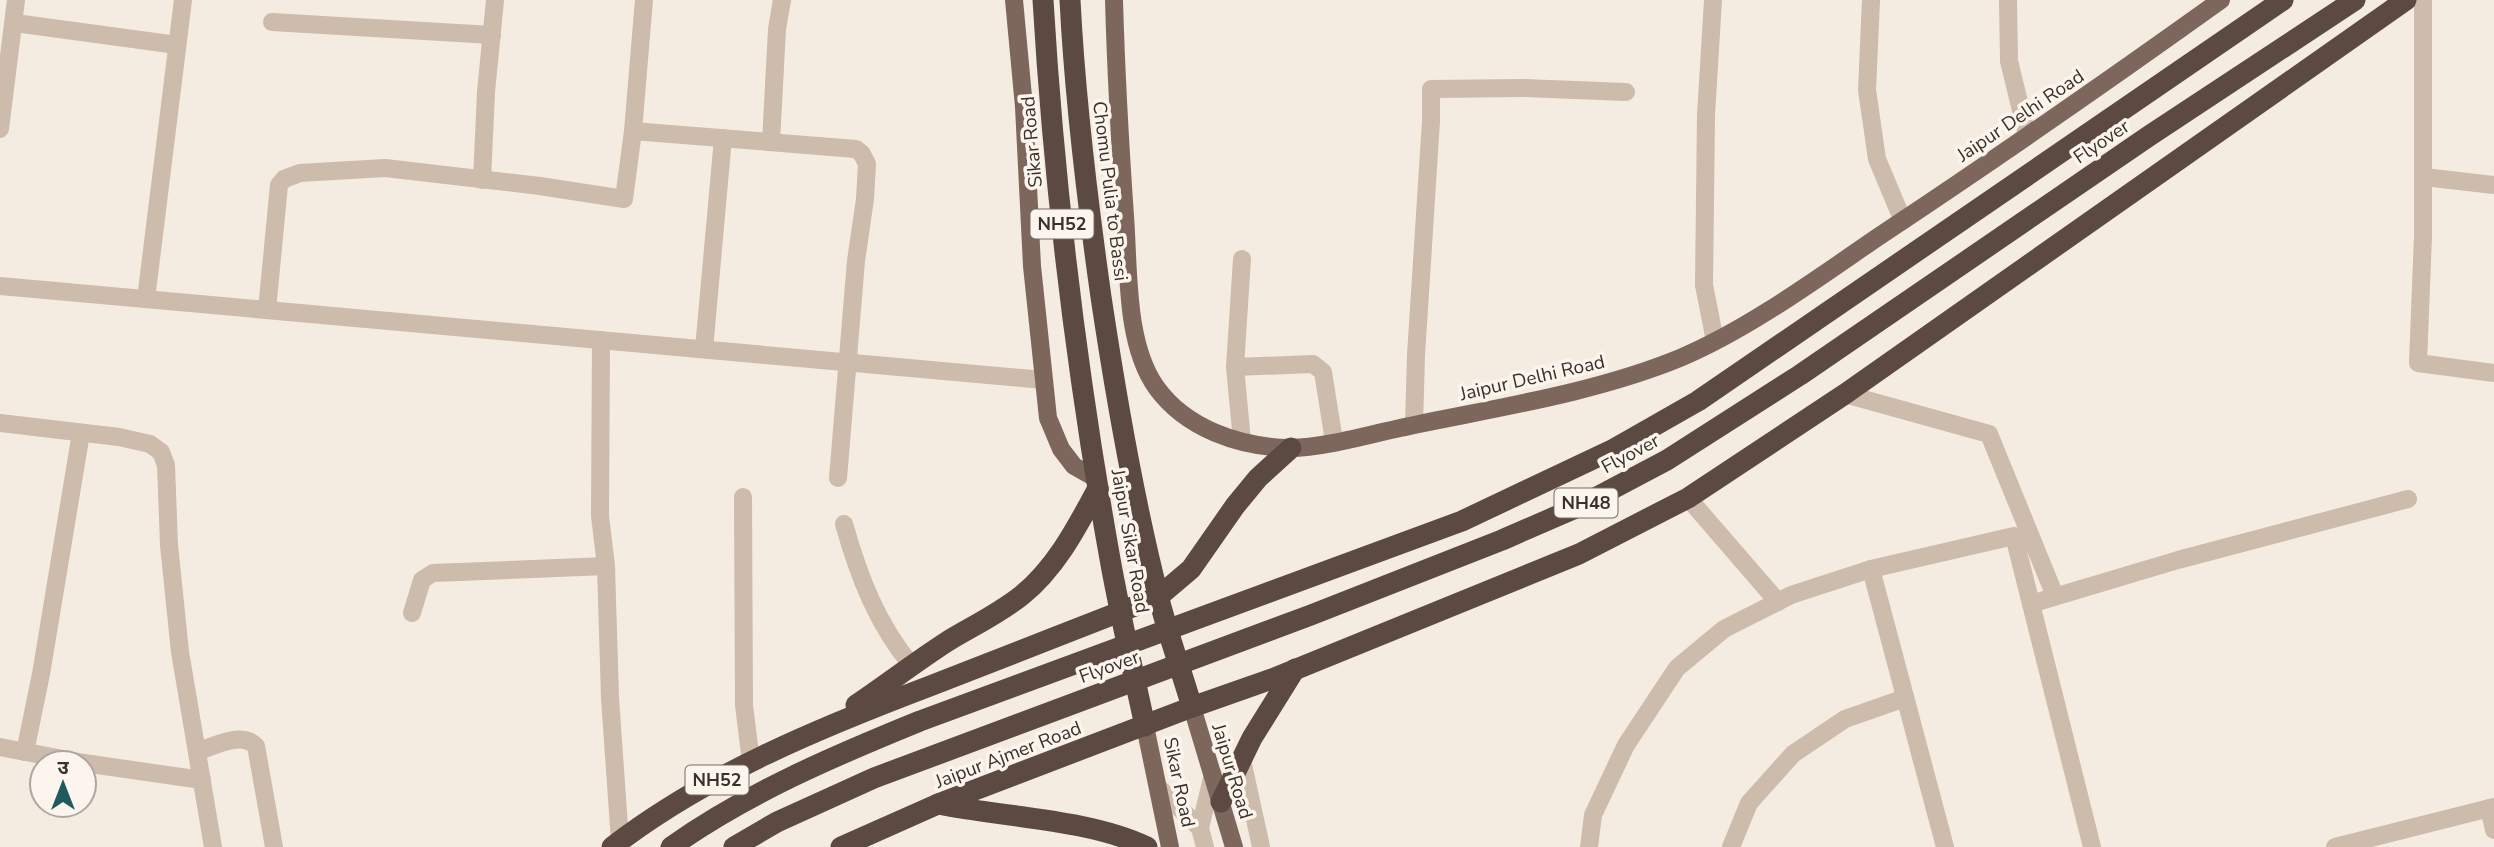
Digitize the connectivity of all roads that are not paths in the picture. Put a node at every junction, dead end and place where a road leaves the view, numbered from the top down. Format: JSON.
{"nodes":[{"id":1,"x":16,"y":0,"type":"edge"},
{"id":2,"x":183,"y":0,"type":"edge"},
{"id":3,"x":495,"y":0,"type":"edge"},
{"id":4,"x":644,"y":0,"type":"edge"},
{"id":5,"x":782,"y":0,"type":"edge"},
{"id":6,"x":1014,"y":0,"type":"edge"},
{"id":7,"x":1044,"y":0,"type":"edge"},
{"id":8,"x":1070,"y":0,"type":"edge"},
{"id":9,"x":1114,"y":0,"type":"edge"},
{"id":10,"x":1713,"y":0,"type":"edge"},
{"id":11,"x":1871,"y":0,"type":"edge"},
{"id":12,"x":2008,"y":0,"type":"edge"},
{"id":13,"x":2221,"y":0,"type":"edge"},
{"id":14,"x":2283,"y":0,"type":"edge"},
{"id":15,"x":2355,"y":0,"type":"edge"},
{"id":16,"x":2406,"y":0,"type":"edge"},
{"id":17,"x":2423,"y":0,"type":"edge"},
{"id":18,"x":272,"y":22,"type":"dead end"},
{"id":19,"x":15,"y":23,"type":"junction"},
{"id":20,"x":492,"y":35,"type":"junction"},
{"id":21,"x":177,"y":46,"type":"junction"},
{"id":22,"x":1626,"y":92,"type":"dead end"},
{"id":23,"x":0,"y":130,"type":"edge"},
{"id":24,"x":634,"y":131,"type":"junction"},
{"id":25,"x":2027,"y":135,"type":"junction"},
{"id":26,"x":723,"y":138,"type":"junction"},
{"id":27,"x":771,"y":142,"type":"junction"},
{"id":28,"x":2424,"y":177,"type":"junction"},
{"id":29,"x":482,"y":180,"type":"junction"},
{"id":30,"x":2494,"y":185,"type":"edge"},
{"id":31,"x":1903,"y":220,"type":"junction"},
{"id":32,"x":1242,"y":259,"type":"dead end"},
{"id":33,"x":0,"y":286,"type":"edge"},
{"id":34,"x":146,"y":299,"type":"junction"},
{"id":35,"x":267,"y":310,"type":"junction"},
{"id":36,"x":601,"y":340,"type":"junction"},
{"id":37,"x":1716,"y":341,"type":"junction"},
{"id":38,"x":704,"y":349,"type":"junction"},
{"id":39,"x":849,"y":363,"type":"junction"},
{"id":40,"x":1235,"y":367,"type":"junction"},
{"id":41,"x":2494,"y":373,"type":"edge"},
{"id":42,"x":1043,"y":380,"type":"junction"},
{"id":43,"x":1845,"y":394,"type":"junction"},
{"id":44,"x":0,"y":423,"type":"edge"},
{"id":45,"x":1414,"y":425,"type":"junction"},
{"id":46,"x":81,"y":433,"type":"junction"},
{"id":47,"x":1242,"y":442,"type":"junction"},
{"id":48,"x":1334,"y":442,"type":"junction"},
{"id":49,"x":1091,"y":447,"type":"joint"},
{"id":50,"x":1291,"y":448,"type":"junction"},
{"id":51,"x":838,"y":478,"type":"dead end"},
{"id":52,"x":1097,"y":483,"type":"junction"},
{"id":53,"x":743,"y":497,"type":"dead end"},
{"id":54,"x":1688,"y":498,"type":"junction"},
{"id":55,"x":2408,"y":499,"type":"dead end"},
{"id":56,"x":844,"y":524,"type":"dead end"},
{"id":57,"x":606,"y":566,"type":"junction"},
{"id":58,"x":1871,"y":569,"type":"junction"},
{"id":59,"x":2055,"y":596,"type":"junction"},
{"id":60,"x":1158,"y":597,"type":"junction"},
{"id":61,"x":1778,"y":602,"type":"junction"},
{"id":62,"x":2031,"y":604,"type":"junction"},
{"id":63,"x":1121,"y":612,"type":"junction"},
{"id":64,"x":412,"y":613,"type":"dead end"},
{"id":65,"x":912,"y":666,"type":"junction"},
{"id":66,"x":1295,"y":670,"type":"junction"},
{"id":67,"x":1905,"y":698,"type":"junction"},
{"id":68,"x":1192,"y":707,"type":"junction"},
{"id":69,"x":829,"y":724,"type":"junction"},
{"id":70,"x":1145,"y":726,"type":"junction"},
{"id":71,"x":0,"y":747,"type":"edge"},
{"id":72,"x":24,"y":752,"type":"junction"},
{"id":73,"x":197,"y":752,"type":"junction"},
{"id":74,"x":28,"y":753,"type":"edge"},
{"id":75,"x":1242,"y":760,"type":"junction"},
{"id":76,"x":751,"y":762,"type":"junction"},
{"id":77,"x":98,"y":765,"type":"edge"},
{"id":78,"x":1213,"y":774,"type":"junction"},
{"id":79,"x":202,"y":780,"type":"junction"},
{"id":80,"x":1158,"y":788,"type":"junction"},
{"id":81,"x":1221,"y":802,"type":"junction"},
{"id":82,"x":938,"y":804,"type":"junction"},
{"id":83,"x":2491,"y":807,"type":"edge"},
{"id":84,"x":1200,"y":828,"type":"junction"},
{"id":85,"x":2494,"y":830,"type":"edge"},
{"id":86,"x":616,"y":844,"type":"edge"},
{"id":87,"x":213,"y":847,"type":"edge"},
{"id":88,"x":274,"y":847,"type":"edge"},
{"id":89,"x":671,"y":847,"type":"edge"},
{"id":90,"x":734,"y":847,"type":"edge"},
{"id":91,"x":841,"y":847,"type":"edge"},
{"id":92,"x":1147,"y":847,"type":"edge"},
{"id":93,"x":1170,"y":847,"type":"edge"},
{"id":94,"x":1205,"y":847,"type":"edge"},
{"id":95,"x":1234,"y":847,"type":"edge"},
{"id":96,"x":1261,"y":847,"type":"edge"},
{"id":97,"x":1589,"y":847,"type":"edge"},
{"id":98,"x":1731,"y":847,"type":"edge"},
{"id":99,"x":1945,"y":847,"type":"edge"},
{"id":100,"x":2092,"y":847,"type":"edge"},
{"id":101,"x":2335,"y":847,"type":"edge"}],
"edges":[{"from":1,"to":19,"type":"street"},
{"from":2,"to":21,"type":"street"},
{"from":3,"to":20,"type":"street"},
{"from":4,"to":24,"type":"street"},
{"from":5,"to":27,"type":"street"},
{"from":6,"to":42,"type":"main road"},
{"from":7,"to":49,"type":"highway","name":"Sikar Road","number":"NH52"},
{"from":8,"to":60,"type":"highway","name":"Chomu Pulia to Bassi","number":"NH52"},
{"from":9,"to":47,"type":"main road","name":"Jaipur Delhi Road"},
{"from":10,"to":37,"type":"street"},
{"from":11,"to":31,"type":"street"},
{"from":12,"to":25,"type":"street"},
{"from":13,"to":25,"type":"main road","name":"Jaipur Delhi Road"},
{"from":14,"to":89,"type":"highway","name":"Flyover","number":"NH48","bridge":true},
{"from":15,"to":90,"type":"highway","name":"Flyover","number":"NH48","bridge":true},
{"from":16,"to":43,"type":"highway","name":"Jaipur Ajmer Road"},
{"from":17,"to":28,"type":"street"},
{"from":18,"to":20,"type":"street"},
{"from":19,"to":21,"type":"street"},
{"from":19,"to":23,"type":"street"},
{"from":20,"to":29,"type":"street"},
{"from":21,"to":34,"type":"street"},
{"from":22,"to":45,"type":"street"},
{"from":24,"to":26,"type":"street"},
{"from":24,"to":29,"type":"street"},
{"from":25,"to":31,"type":"main road","name":"Jaipur Delhi Road"},
{"from":26,"to":27,"type":"street"},
{"from":26,"to":38,"type":"street"},
{"from":27,"to":39,"type":"street"},
{"from":28,"to":30,"type":"street"},
{"from":28,"to":41,"type":"street"},
{"from":29,"to":35,"type":"street"},
{"from":31,"to":37,"type":"main road","name":"Jaipur Delhi Road"},
{"from":32,"to":40,"type":"street"},
{"from":33,"to":34,"type":"street"},
{"from":34,"to":35,"type":"street"},
{"from":35,"to":36,"type":"street"},
{"from":36,"to":38,"type":"street"},
{"from":36,"to":57,"type":"street"},
{"from":37,"to":45,"type":"main road","name":"Jaipur Delhi Road"},
{"from":38,"to":39,"type":"street"},
{"from":39,"to":42,"type":"street"},
{"from":39,"to":51,"type":"street"},
{"from":40,"to":47,"type":"street"},
{"from":40,"to":48,"type":"street"},
{"from":42,"to":52,"type":"main road"},
{"from":43,"to":54,"type":"highway","name":"Jaipur Ajmer Road"},
{"from":43,"to":59,"type":"street"},
{"from":44,"to":46,"type":"street"},
{"from":45,"to":48,"type":"main road","name":"Jaipur Delhi Road"},
{"from":46,"to":72,"type":"street"},
{"from":46,"to":73,"type":"street"},
{"from":47,"to":50,"type":"main road","name":"Jaipur Delhi Road"},
{"from":48,"to":50,"type":"main road","name":"Jaipur Delhi Road"},
{"from":49,"to":52,"type":"highway","name":"Jaipur Sikar Road","number":"NH52"},
{"from":50,"to":60,"type":"highway"},
{"from":52,"to":63,"type":"highway","name":"Jaipur Sikar Road","number":"NH52"},
{"from":52,"to":65,"type":"highway"},
{"from":53,"to":76,"type":"street"},
{"from":54,"to":61,"type":"street"},
{"from":54,"to":66,"type":"highway","name":"Jaipur Ajmer Road"},
{"from":55,"to":59,"type":"street"},
{"from":56,"to":65,"type":"street"},
{"from":57,"to":64,"type":"street"},
{"from":57,"to":86,"type":"street"},
{"from":58,"to":61,"type":"street"},
{"from":58,"to":62,"type":"street"},
{"from":58,"to":67,"type":"street"},
{"from":59,"to":62,"type":"street"},
{"from":60,"to":63,"type":"highway","number":"NH52"},
{"from":60,"to":68,"type":"highway","number":"NH52"},
{"from":61,"to":97,"type":"street"},
{"from":62,"to":100,"type":"street"},
{"from":63,"to":69,"type":"highway","number":"NH52"},
{"from":63,"to":70,"type":"highway","name":"Jaipur Sikar Road","number":"NH52"},
{"from":65,"to":69,"type":"highway"},
{"from":66,"to":68,"type":"highway","name":"Jaipur Ajmer Road"},
{"from":66,"to":75,"type":"highway"},
{"from":67,"to":98,"type":"street"},
{"from":67,"to":99,"type":"street"},
{"from":68,"to":70,"type":"highway","name":"Jaipur Ajmer Road"},
{"from":68,"to":78,"type":"main road","name":"Jaipur Road"},
{"from":69,"to":76,"type":"highway","number":"NH52"},
{"from":70,"to":80,"type":"main road","name":"Sikar Road"},
{"from":70,"to":82,"type":"highway","name":"Jaipur Ajmer Road"},
{"from":71,"to":72,"type":"street"},
{"from":72,"to":74,"type":"street"},
{"from":73,"to":79,"type":"street"},
{"from":73,"to":88,"type":"street"},
{"from":75,"to":81,"type":"highway"},
{"from":75,"to":96,"type":"street"},
{"from":76,"to":86,"type":"highway","number":"NH52"},
{"from":77,"to":79,"type":"street"},
{"from":78,"to":81,"type":"main road","name":"Jaipur Road"},
{"from":78,"to":84,"type":"street"},
{"from":79,"to":87,"type":"street"},
{"from":80,"to":84,"type":"street"},
{"from":80,"to":93,"type":"main road","name":"Sikar Road"},
{"from":81,"to":95,"type":"main road","name":"Jaipur Road"},
{"from":82,"to":91,"type":"highway","name":"Jaipur Ajmer Road"},
{"from":82,"to":92,"type":"highway"},
{"from":83,"to":85,"type":"street"},
{"from":83,"to":101,"type":"street"},
{"from":84,"to":94,"type":"street"}]}
